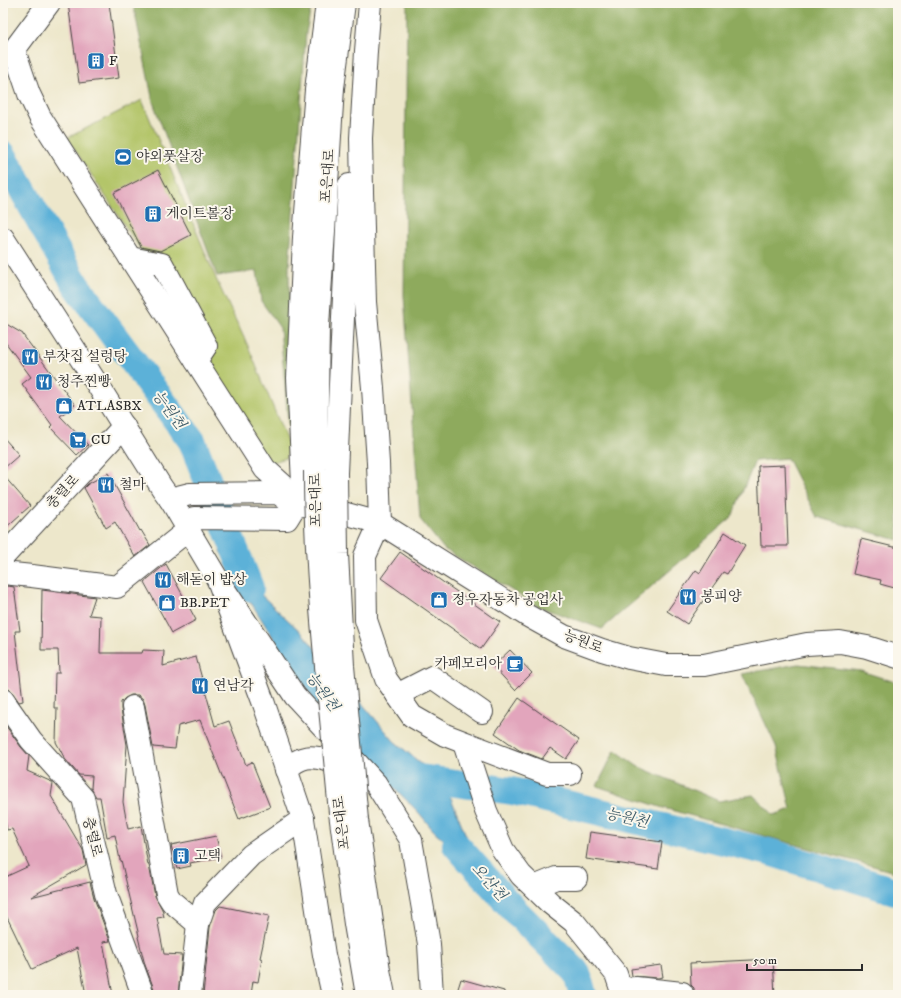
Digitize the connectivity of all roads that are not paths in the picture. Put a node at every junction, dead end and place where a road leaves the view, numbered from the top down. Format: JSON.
{"nodes":[{"id":1,"x":49,"y":3,"type":"edge"},
{"id":2,"x":327,"y":3,"type":"edge"},
{"id":3,"x":344,"y":3,"type":"edge"},
{"id":4,"x":360,"y":3,"type":"edge"},
{"id":5,"x":370,"y":3,"type":"edge"},
{"id":6,"x":3,"y":238,"type":"edge"},
{"id":7,"x":124,"y":426,"type":"junction"},
{"id":8,"x":326,"y":472,"type":"junction"},
{"id":9,"x":180,"y":497,"type":"junction"},
{"id":10,"x":291,"y":506,"type":"junction"},
{"id":11,"x":380,"y":523,"type":"junction"},
{"id":12,"x":191,"y":524,"type":"junction"},
{"id":13,"x":3,"y":557,"type":"edge"},
{"id":14,"x":3,"y":573,"type":"edge"},
{"id":15,"x":218,"y":580,"type":"junction"},
{"id":16,"x":898,"y":658,"type":"edge"},
{"id":17,"x":397,"y":695,"type":"junction"},
{"id":18,"x":3,"y":700,"type":"edge"},
{"id":19,"x":133,"y":707,"type":"dead end"},
{"id":20,"x":482,"y":712,"type":"dead end"},
{"id":21,"x":464,"y":743,"type":"junction"},
{"id":22,"x":286,"y":770,"type":"junction"},
{"id":23,"x":570,"y":774,"type":"dead end"},
{"id":24,"x":368,"y":777,"type":"junction"},
{"id":25,"x":349,"y":817,"type":"junction"},
{"id":26,"x":303,"y":819,"type":"junction"},
{"id":27,"x":576,"y":878,"type":"dead end"},
{"id":28,"x":534,"y":887,"type":"junction"},
{"id":29,"x":198,"y":924,"type":"junction"},
{"id":30,"x":622,"y":992,"type":"edge"},
{"id":31,"x":682,"y":993,"type":"dead end"},
{"id":32,"x":144,"y":995,"type":"edge"},
{"id":33,"x":190,"y":995,"type":"edge"},
{"id":34,"x":333,"y":995,"type":"edge"},
{"id":35,"x":367,"y":995,"type":"edge"},
{"id":36,"x":384,"y":995,"type":"edge"},
{"id":37,"x":432,"y":995,"type":"edge"}],
"edges":[{"from":1,"to":10,"type":"main road"},
{"from":2,"to":10,"type":"main road"},
{"from":3,"to":8,"type":"main road","name":"포은대로"},
{"from":4,"to":8,"type":"main road","name":"포은대로"},
{"from":5,"to":11,"type":"main road"},
{"from":6,"to":7,"type":"main road"},
{"from":7,"to":9,"type":"main road"},
{"from":7,"to":13,"type":"main road","name":"충렬로"},
{"from":8,"to":25,"type":"main road","bridge":true},
{"from":9,"to":10,"type":"main road"},
{"from":9,"to":12,"type":"main road"},
{"from":10,"to":11,"type":"main road","name":"능원로"},
{"from":10,"to":12,"type":"main road"},
{"from":11,"to":16,"type":"main road","name":"능원로"},
{"from":11,"to":17,"type":"main road"},
{"from":12,"to":14,"type":"main road"},
{"from":12,"to":15,"type":"main road"},
{"from":15,"to":22,"type":"main road"},
{"from":15,"to":24,"type":"main road"},
{"from":17,"to":20,"type":"main road"},
{"from":17,"to":21,"type":"main road"},
{"from":18,"to":32,"type":"main road","name":"충렬로"},
{"from":19,"to":29,"type":"main road"},
{"from":21,"to":23,"type":"main road"},
{"from":21,"to":28,"type":"main road"},
{"from":22,"to":24,"type":"main road"},
{"from":22,"to":26,"type":"main road"},
{"from":24,"to":37,"type":"main road"},
{"from":25,"to":35,"type":"main road","name":"포은대로"},
{"from":25,"to":36,"type":"main road","name":"포은대로"},
{"from":26,"to":29,"type":"main road"},
{"from":26,"to":34,"type":"main road"},
{"from":27,"to":28,"type":"main road"},
{"from":28,"to":30,"type":"main road"},
{"from":29,"to":33,"type":"main road"},
{"from":30,"to":31,"type":"main road"}]}
